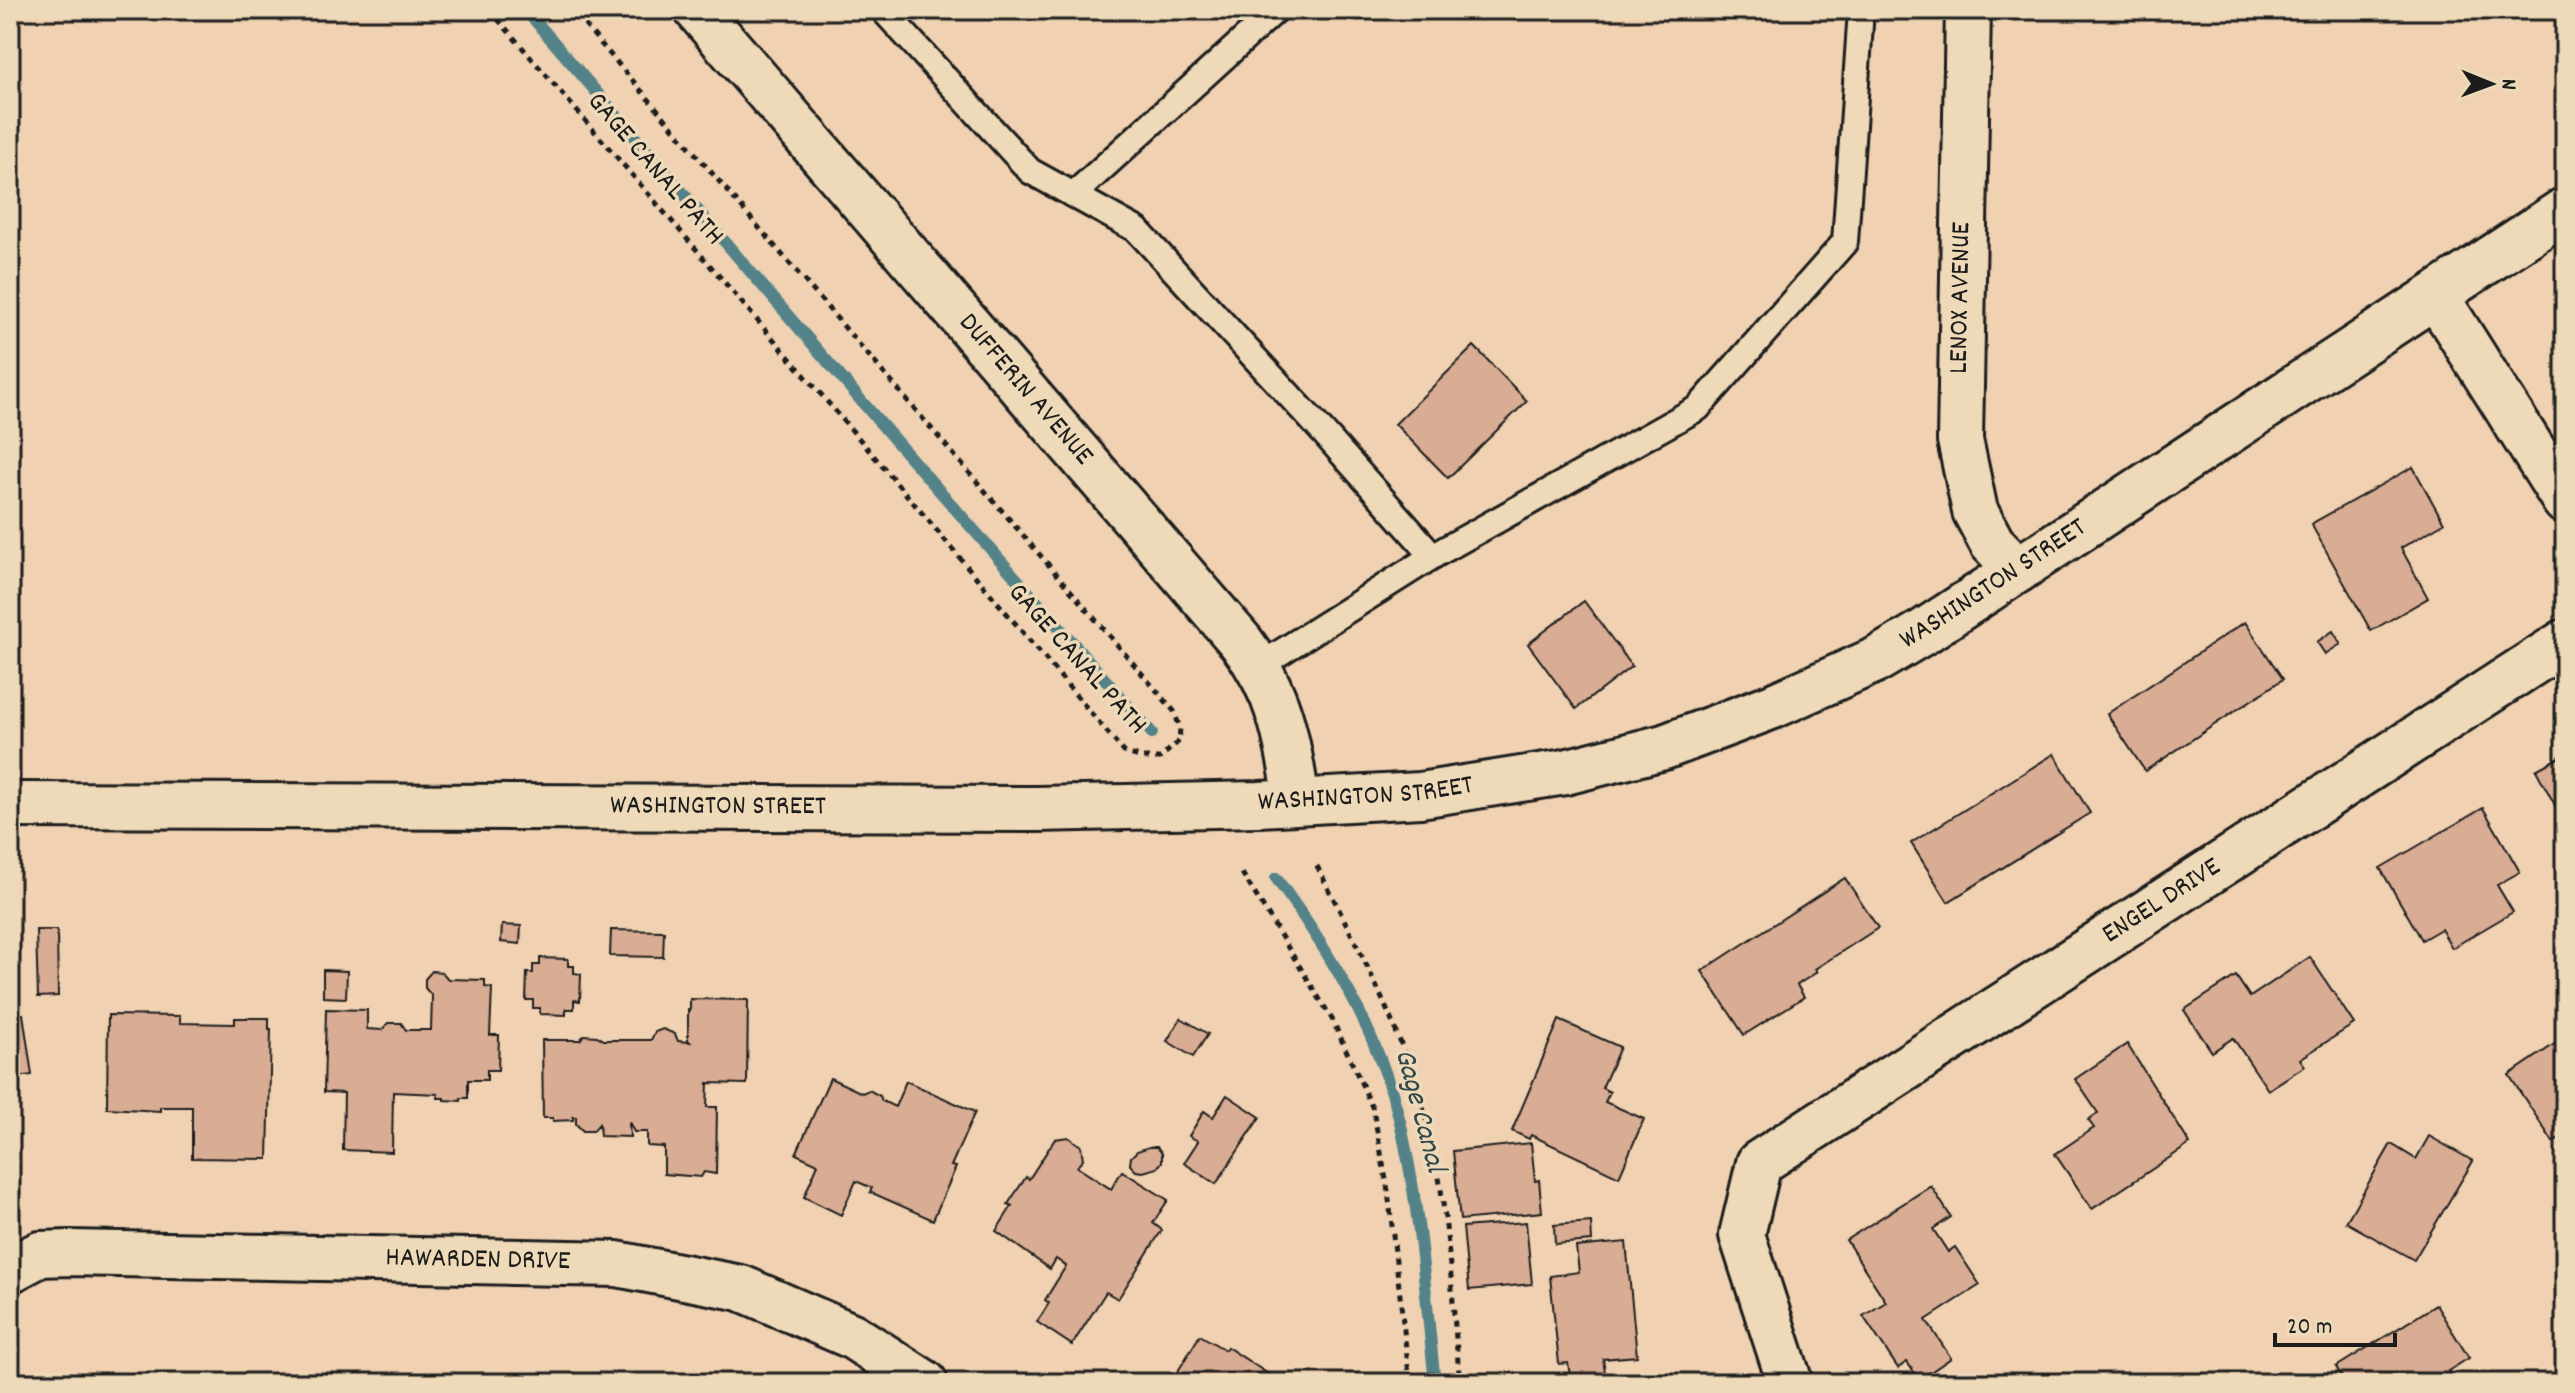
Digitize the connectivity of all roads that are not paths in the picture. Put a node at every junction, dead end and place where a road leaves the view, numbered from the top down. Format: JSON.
{"nodes":[{"id":1,"x":697,"y":10,"type":"edge"},
{"id":2,"x":883,"y":10,"type":"edge"},
{"id":3,"x":1276,"y":10,"type":"edge"},
{"id":4,"x":1861,"y":10,"type":"edge"},
{"id":5,"x":1968,"y":10,"type":"edge"},
{"id":6,"x":1073,"y":195,"type":"junction"},
{"id":7,"x":2565,"y":210,"type":"edge"},
{"id":8,"x":2436,"y":296,"type":"junction"},
{"id":9,"x":2565,"y":501,"type":"edge"},
{"id":10,"x":1433,"y":556,"type":"junction"},
{"id":11,"x":2018,"y":570,"type":"junction"},
{"id":12,"x":2565,"y":642,"type":"edge"},
{"id":13,"x":1259,"y":666,"type":"junction"},
{"id":14,"x":1297,"y":800,"type":"junction"},
{"id":15,"x":10,"y":805,"type":"edge"},
{"id":16,"x":10,"y":1270,"type":"edge"},
{"id":17,"x":925,"y":1383,"type":"edge"},
{"id":18,"x":1790,"y":1383,"type":"edge"}],
"edges":[{"from":1,"to":13,"type":"street","name":"DUFFERIN AVENUE"},
{"from":2,"to":6,"type":"lane"},
{"from":3,"to":6,"type":"lane"},
{"from":4,"to":10,"type":"lane"},
{"from":5,"to":11,"type":"street","name":"LENOX AVENUE"},
{"from":6,"to":10,"type":"lane"},
{"from":7,"to":8,"type":"street","name":"WASHINGTON STREET"},
{"from":8,"to":9,"type":"street"},
{"from":8,"to":11,"type":"street","name":"WASHINGTON STREET"},
{"from":10,"to":13,"type":"lane"},
{"from":11,"to":14,"type":"street","name":"WASHINGTON STREET"},
{"from":12,"to":18,"type":"street","name":"ENGEL DRIVE"},
{"from":13,"to":14,"type":"street","name":"DUFFERIN AVENUE"},
{"from":14,"to":15,"type":"street","name":"WASHINGTON STREET"},
{"from":16,"to":17,"type":"street","name":"HAWARDEN DRIVE"}]}
